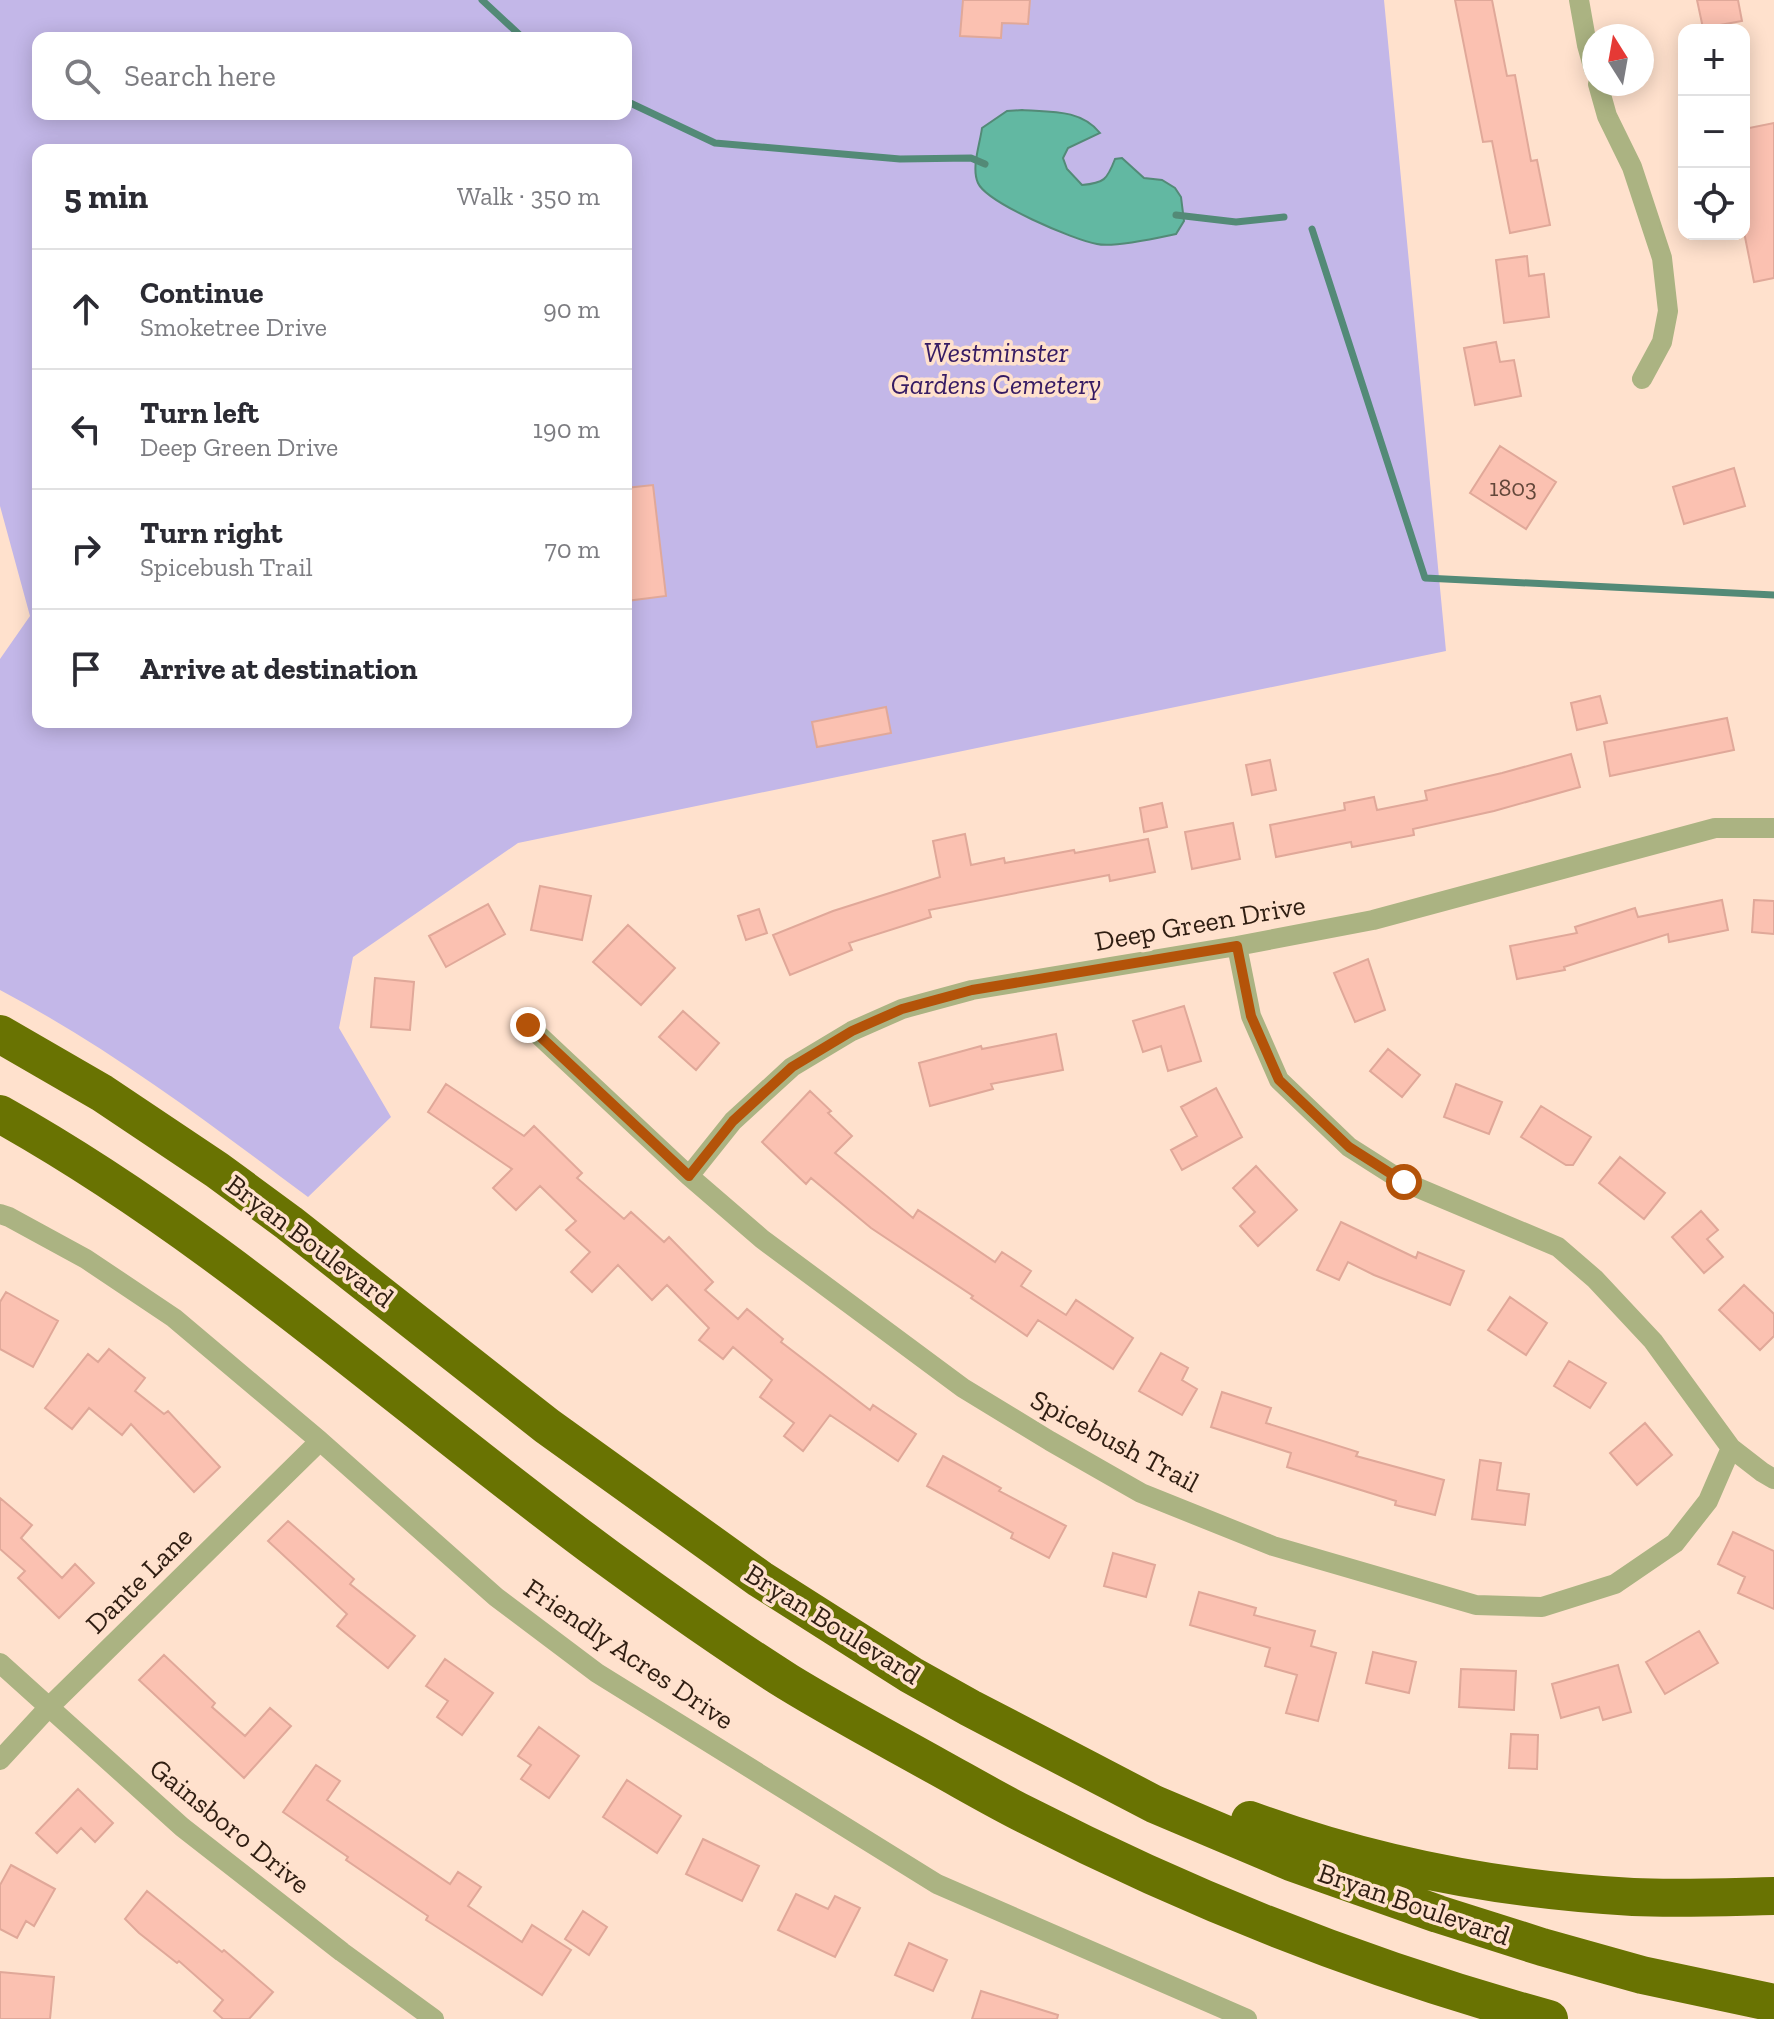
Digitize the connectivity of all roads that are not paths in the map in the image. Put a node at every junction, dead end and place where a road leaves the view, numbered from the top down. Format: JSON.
{"nodes":[{"id":1,"x":1579,"y":0,"type":"edge"},
{"id":2,"x":1583,"y":24,"type":"edge"},
{"id":3,"x":1601,"y":96,"type":"edge"},
{"id":4,"x":1642,"y":379,"type":"dead end"},
{"id":5,"x":1774,"y":828,"type":"edge"},
{"id":6,"x":1237,"y":946,"type":"junction"},
{"id":7,"x":528,"y":1025,"type":"dead end"},
{"id":8,"x":0,"y":1034,"type":"edge"},
{"id":9,"x":0,"y":1114,"type":"edge"},
{"id":10,"x":689,"y":1176,"type":"junction"},
{"id":11,"x":0,"y":1214,"type":"edge"},
{"id":12,"x":320,"y":1441,"type":"junction"},
{"id":13,"x":1731,"y":1448,"type":"junction"},
{"id":14,"x":1774,"y":1479,"type":"edge"},
{"id":15,"x":0,"y":1663,"type":"edge"},
{"id":16,"x":48,"y":1708,"type":"junction"},
{"id":17,"x":970,"y":1708,"type":"junction"},
{"id":18,"x":0,"y":1760,"type":"edge"},
{"id":19,"x":1774,"y":1896,"type":"edge"},
{"id":20,"x":1774,"y":2003,"type":"edge"},
{"id":21,"x":434,"y":2019,"type":"edge"},
{"id":22,"x":1247,"y":2019,"type":"edge"},
{"id":23,"x":1549,"y":2019,"type":"edge"}],
"edges":[{"from":1,"to":2,"type":"street"},
{"from":3,"to":4,"type":"street"},
{"from":5,"to":6,"type":"street","name":"Deep Green Drive"},
{"from":6,"to":10,"type":"street","name":"Deep Green Drive"},
{"from":6,"to":13,"type":"street"},
{"from":7,"to":10,"type":"street","name":"Spicebush Trail"},
{"from":8,"to":17,"type":"highway","name":"Bryan Boulevard"},
{"from":9,"to":23,"type":"highway"},
{"from":10,"to":13,"type":"street","name":"Spicebush Trail"},
{"from":11,"to":12,"type":"street","name":"Friendly Acres Drive"},
{"from":12,"to":16,"type":"street","name":"Dante Lane"},
{"from":12,"to":22,"type":"street","name":"Friendly Acres Drive"},
{"from":13,"to":14,"type":"street"},
{"from":15,"to":16,"type":"street","name":"Gainsboro Drive"},
{"from":16,"to":18,"type":"street","name":"Dante Lane"},
{"from":16,"to":21,"type":"street","name":"Gainsboro Drive"},
{"from":17,"to":19,"type":"highway"},
{"from":17,"to":20,"type":"highway","name":"Bryan Boulevard"}]}
